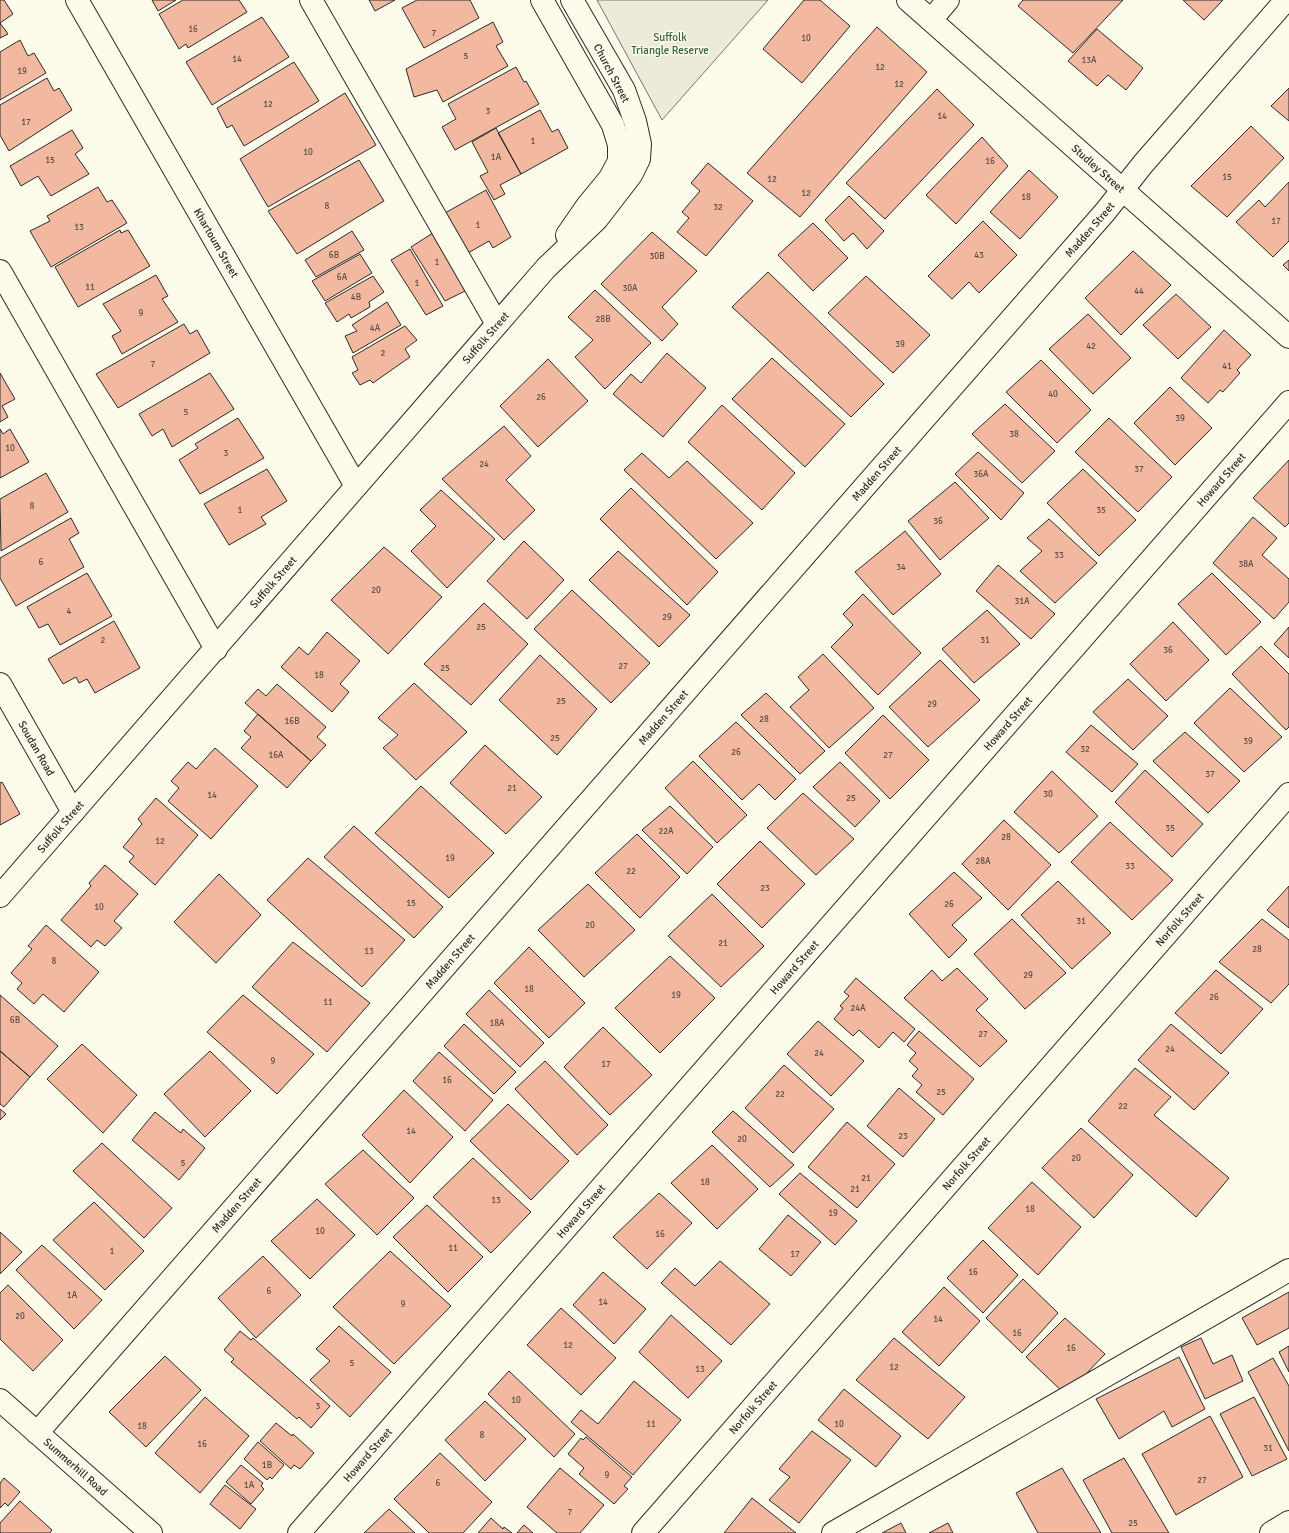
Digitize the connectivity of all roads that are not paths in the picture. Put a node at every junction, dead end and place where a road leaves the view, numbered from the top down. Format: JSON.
{"nodes":[{"id":1,"x":77,"y":0,"type":"edge"},
{"id":2,"x":311,"y":0,"type":"edge"},
{"id":3,"x":542,"y":0,"type":"edge"},
{"id":4,"x":572,"y":0,"type":"edge"},
{"id":5,"x":908,"y":0,"type":"edge"},
{"id":6,"x":948,"y":0,"type":"edge"},
{"id":7,"x":1286,"y":0,"type":"edge"},
{"id":8,"x":931,"y":20,"type":"junction"},
{"id":9,"x":614,"y":185,"type":"junction"},
{"id":10,"x":1123,"y":189,"type":"junction"},
{"id":11,"x":0,"y":271,"type":"edge"},
{"id":12,"x":497,"y":324,"type":"junction"},
{"id":13,"x":1289,"y":337,"type":"edge"},
{"id":14,"x":1289,"y":402,"type":"edge"},
{"id":15,"x":356,"y":486,"type":"junction"},
{"id":16,"x":216,"y":648,"type":"junction"},
{"id":17,"x":0,"y":684,"type":"edge"},
{"id":18,"x":1289,"y":794,"type":"edge"},
{"id":19,"x":73,"y":812,"type":"junction"},
{"id":20,"x":0,"y":896,"type":"edge"},
{"id":21,"x":1289,"y":1270,"type":"edge"},
{"id":22,"x":0,"y":1400,"type":"edge"},
{"id":23,"x":37,"y":1433,"type":"junction"},
{"id":24,"x":151,"y":1533,"type":"edge"},
{"id":25,"x":299,"y":1533,"type":"edge"},
{"id":26,"x":643,"y":1533,"type":"edge"},
{"id":27,"x":833,"y":1533,"type":"edge"}],
"edges":[{"from":1,"to":15,"type":"street","name":"Khartoum Street"},
{"from":2,"to":12,"type":"street"},
{"from":3,"to":9,"type":"street"},
{"from":4,"to":9,"type":"street","name":"Church Street"},
{"from":5,"to":8,"type":"street","name":"Studley Street"},
{"from":6,"to":8,"type":"street"},
{"from":7,"to":10,"type":"street","name":"Madden Street"},
{"from":8,"to":10,"type":"street","name":"Studley Street"},
{"from":9,"to":12,"type":"street","name":"Suffolk Street"},
{"from":10,"to":13,"type":"street","name":"Studley Street"},
{"from":10,"to":23,"type":"street","name":"Madden Street"},
{"from":11,"to":16,"type":"street"},
{"from":12,"to":15,"type":"street","name":"Suffolk Street"},
{"from":14,"to":25,"type":"street","name":"Howard Street"},
{"from":15,"to":16,"type":"street","name":"Suffolk Street"},
{"from":16,"to":19,"type":"street","name":"Suffolk Street"},
{"from":17,"to":19,"type":"street","name":"Soudan Road"},
{"from":18,"to":26,"type":"street","name":"Norfolk Street"},
{"from":19,"to":20,"type":"street","name":"Suffolk Street"},
{"from":21,"to":27,"type":"street"},
{"from":22,"to":23,"type":"street","name":"Summerhill Road"},
{"from":23,"to":24,"type":"street","name":"Summerhill Road"}]}
